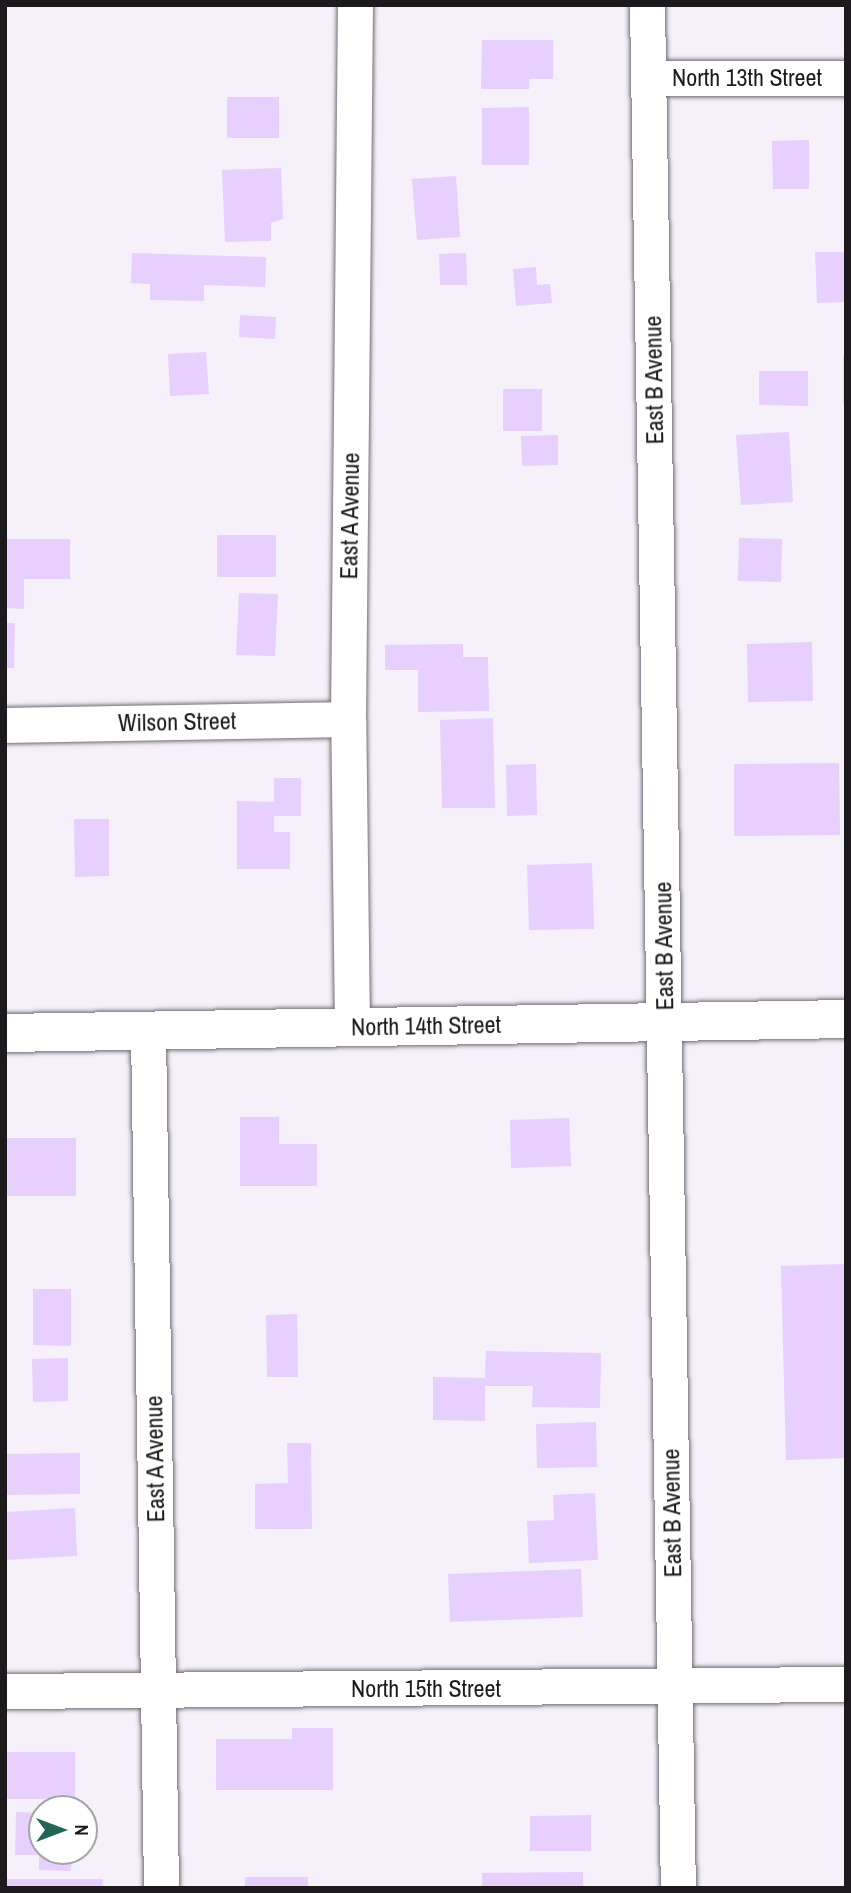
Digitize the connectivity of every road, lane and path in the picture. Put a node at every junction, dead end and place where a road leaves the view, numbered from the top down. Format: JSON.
{"nodes":[{"id":1,"x":355,"y":5,"type":"edge"},
{"id":2,"x":646,"y":5,"type":"edge"},
{"id":3,"x":648,"y":78,"type":"junction"},
{"id":4,"x":846,"y":78,"type":"edge"},
{"id":5,"x":348,"y":719,"type":"junction"},
{"id":6,"x":5,"y":724,"type":"edge"},
{"id":7,"x":846,"y":1019,"type":"edge"},
{"id":8,"x":665,"y":1020,"type":"junction"},
{"id":9,"x":352,"y":1028,"type":"junction"},
{"id":10,"x":148,"y":1031,"type":"junction"},
{"id":11,"x":5,"y":1033,"type":"edge"},
{"id":12,"x":846,"y":1684,"type":"edge"},
{"id":13,"x":675,"y":1687,"type":"junction"},
{"id":14,"x":159,"y":1690,"type":"junction"},
{"id":15,"x":5,"y":1691,"type":"edge"},
{"id":16,"x":161,"y":1888,"type":"edge"},
{"id":17,"x":678,"y":1888,"type":"edge"}],
"edges":[{"from":1,"to":5,"type":"street","name":"East A Avenue"},
{"from":2,"to":3,"type":"street","name":"East B Avenue"},
{"from":3,"to":4,"type":"street","name":"North 13th Street"},
{"from":3,"to":8,"type":"street","name":"East B Avenue"},
{"from":5,"to":6,"type":"street","name":"Wilson Street"},
{"from":5,"to":9,"type":"street","name":"East A Avenue"},
{"from":7,"to":8,"type":"main road","name":"North 14th Street"},
{"from":8,"to":9,"type":"main road","name":"North 14th Street"},
{"from":8,"to":13,"type":"street","name":"East B Avenue"},
{"from":9,"to":10,"type":"main road","name":"North 14th Street"},
{"from":10,"to":11,"type":"main road","name":"North 14th Street"},
{"from":10,"to":14,"type":"street","name":"East A Avenue"},
{"from":12,"to":13,"type":"street","name":"North 15th Street"},
{"from":13,"to":14,"type":"street","name":"North 15th Street"},
{"from":13,"to":17,"type":"street","name":"East B Avenue"},
{"from":14,"to":15,"type":"street","name":"North 15th Street"},
{"from":14,"to":16,"type":"street","name":"East A Avenue"}]}
